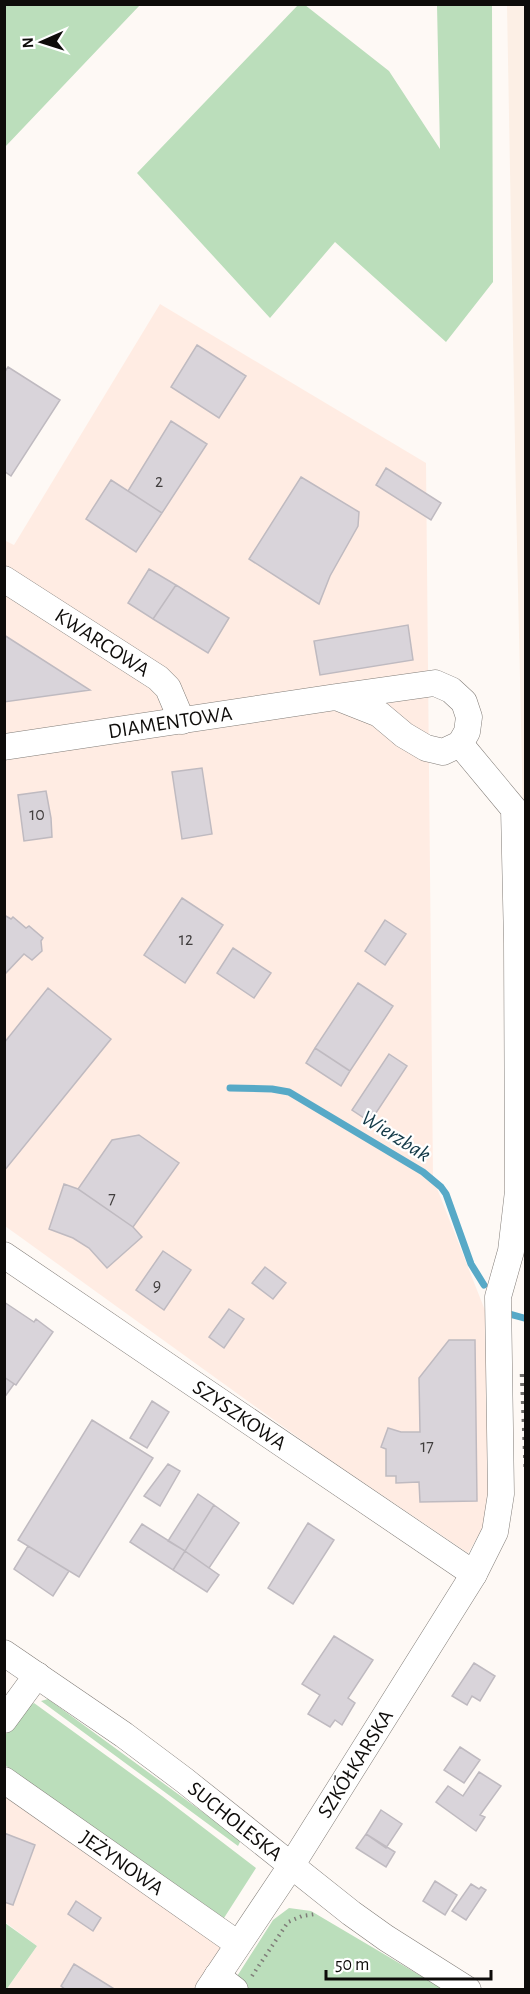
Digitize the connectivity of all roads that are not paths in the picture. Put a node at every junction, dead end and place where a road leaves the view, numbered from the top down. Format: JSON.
{"nodes":[{"id":1,"x":4,"y":579,"type":"edge"},
{"id":2,"x":336,"y":697,"type":"junction"},
{"id":3,"x":182,"y":721,"type":"junction"},
{"id":4,"x":460,"y":744,"type":"junction"},
{"id":5,"x":4,"y":747,"type":"edge"},
{"id":6,"x":4,"y":1255,"type":"edge"},
{"id":7,"x":474,"y":1574,"type":"junction"},
{"id":8,"x":4,"y":1653,"type":"edge"},
{"id":9,"x":37,"y":1675,"type":"junction"},
{"id":10,"x":4,"y":1720,"type":"edge"},
{"id":11,"x":4,"y":1780,"type":"edge"},
{"id":12,"x":291,"y":1866,"type":"junction"},
{"id":13,"x":238,"y":1944,"type":"junction"},
{"id":14,"x":227,"y":1984,"type":"edge"},
{"id":15,"x":468,"y":1989,"type":"edge"}],
"edges":[{"from":1,"to":3,"type":"street","name":"KWARCOWA"},
{"from":2,"to":3,"type":"street","name":"DIAMENTOWA"},
{"from":2,"to":4,"type":"street"},
{"from":2,"to":4,"type":"street","name":"DIAMENTOWA"},
{"from":3,"to":5,"type":"street","name":"DIAMENTOWA"},
{"from":4,"to":7,"type":"street","name":"SZKÓŁKARSKA"},
{"from":6,"to":7,"type":"street","name":"SZYSZKOWA"},
{"from":7,"to":12,"type":"street","name":"SZKÓŁKARSKA"},
{"from":8,"to":9,"type":"street","name":"SUCHOLESKA"},
{"from":9,"to":10,"type":"street"},
{"from":9,"to":12,"type":"street","name":"SUCHOLESKA"},
{"from":11,"to":13,"type":"street","name":"JEŻYNOWA"},
{"from":12,"to":13,"type":"street","name":"SZKÓŁKARSKA"},
{"from":12,"to":15,"type":"street","name":"SUCHOLESKA"},
{"from":13,"to":14,"type":"street","name":"SZKÓŁKARSKA"}]}
